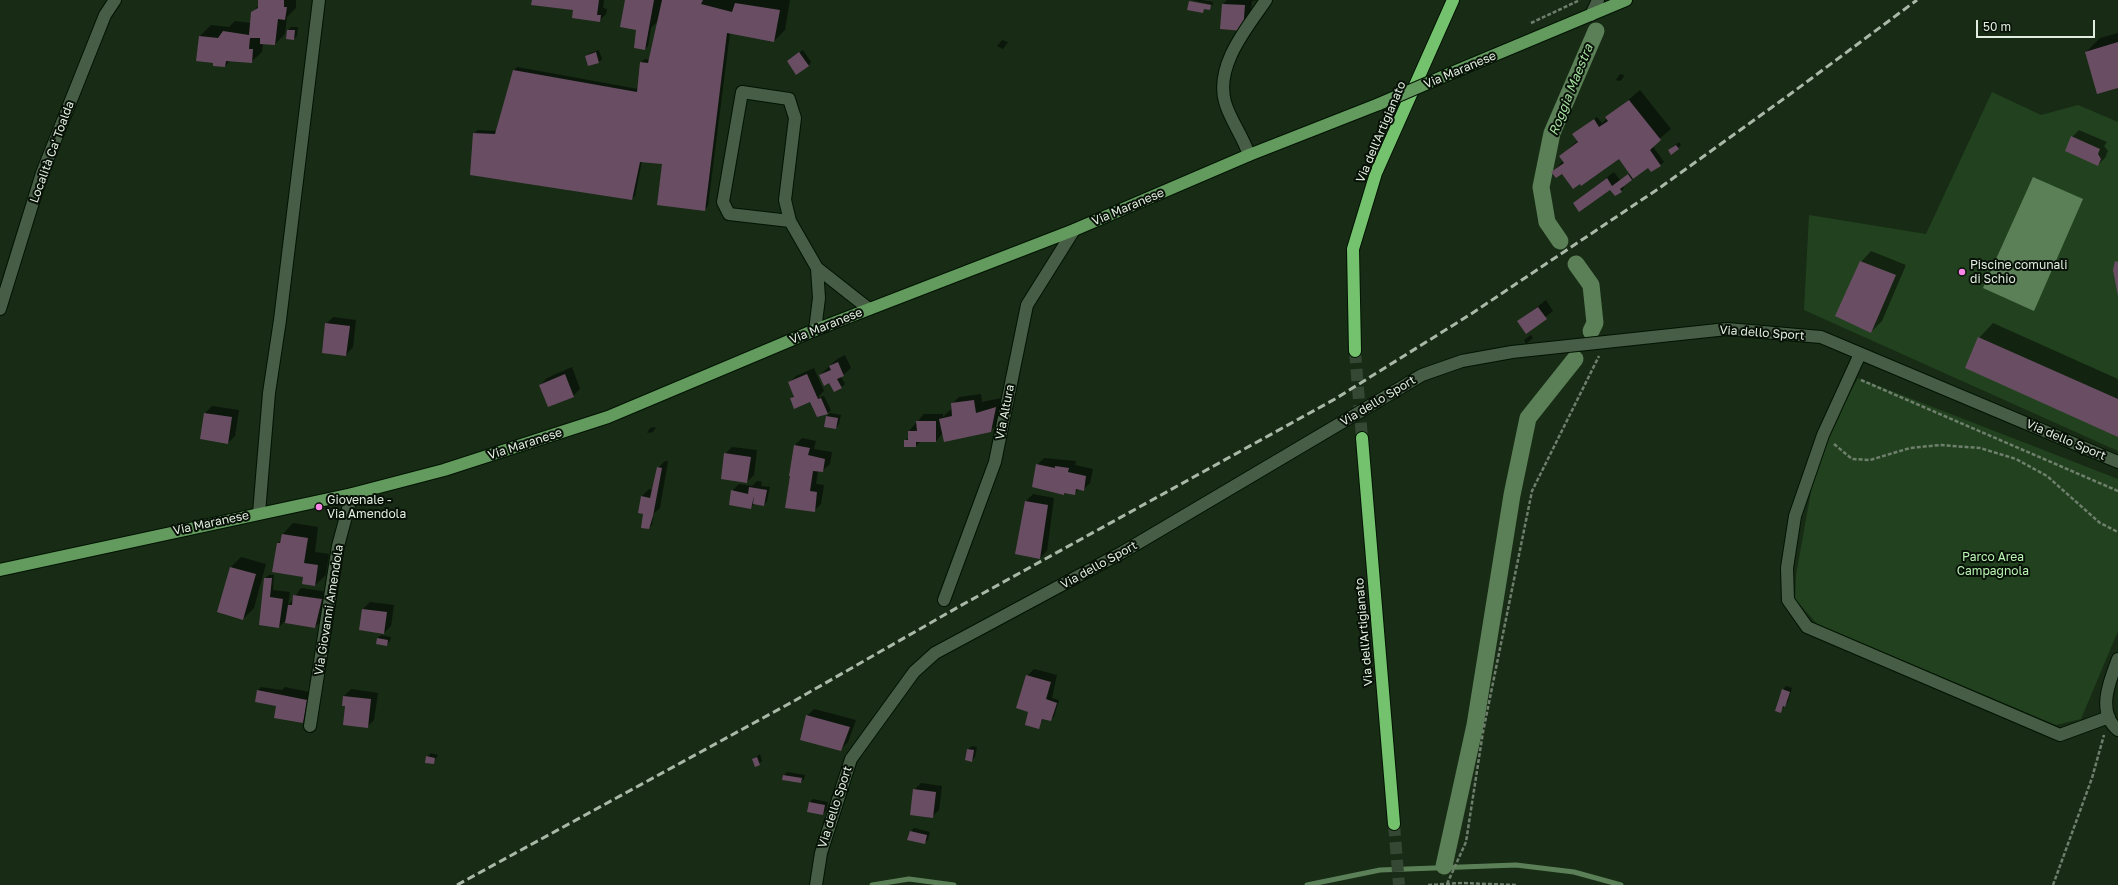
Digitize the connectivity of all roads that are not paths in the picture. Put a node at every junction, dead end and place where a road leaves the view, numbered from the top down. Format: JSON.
{"nodes":[{"id":1,"x":115,"y":0,"type":"edge"},
{"id":2,"x":319,"y":0,"type":"edge"},
{"id":3,"x":1266,"y":0,"type":"edge"},
{"id":4,"x":1453,"y":0,"type":"edge"},
{"id":5,"x":1598,"y":0,"type":"edge"},
{"id":6,"x":1626,"y":0,"type":"edge"},
{"id":7,"x":1591,"y":15,"type":"junction"},
{"id":8,"x":1249,"y":155,"type":"junction"},
{"id":9,"x":790,"y":221,"type":"junction"},
{"id":10,"x":1074,"y":230,"type":"junction"},
{"id":11,"x":817,"y":268,"type":"junction"},
{"id":12,"x":0,"y":309,"type":"edge"},
{"id":13,"x":870,"y":309,"type":"junction"},
{"id":14,"x":815,"y":330,"type":"junction"},
{"id":15,"x":1355,"y":352,"type":"tunnel mouth"},
{"id":16,"x":1860,"y":354,"type":"junction"},
{"id":17,"x":1362,"y":438,"type":"tunnel mouth"},
{"id":18,"x":2118,"y":462,"type":"edge"},
{"id":19,"x":352,"y":494,"type":"junction"},
{"id":20,"x":259,"y":512,"type":"junction"},
{"id":21,"x":0,"y":570,"type":"edge"},
{"id":22,"x":944,"y":600,"type":"dead end"},
{"id":23,"x":2118,"y":658,"type":"edge"},
{"id":24,"x":2109,"y":718,"type":"junction"},
{"id":25,"x":310,"y":726,"type":"dead end"},
{"id":26,"x":2118,"y":730,"type":"edge"},
{"id":27,"x":1394,"y":824,"type":"tunnel mouth"},
{"id":28,"x":816,"y":885,"type":"edge"}],
"edges":[{"from":1,"to":12,"type":"street","name":"Località Ca' Toalda"},
{"from":2,"to":20,"type":"street"},
{"from":3,"to":8,"type":"street"},
{"from":4,"to":15,"type":"highway","name":"Via dell'Artigianato"},
{"from":5,"to":7,"type":"street"},
{"from":6,"to":7,"type":"main road","name":"Via Maranese"},
{"from":7,"to":8,"type":"main road","name":"Via Maranese","bridge":true},
{"from":8,"to":10,"type":"main road","name":"Via Maranese"},
{"from":9,"to":9,"type":"street"},
{"from":9,"to":11,"type":"street"},
{"from":10,"to":13,"type":"main road","name":"Via Maranese"},
{"from":10,"to":22,"type":"street","name":"Via Altura"},
{"from":11,"to":13,"type":"street"},
{"from":11,"to":14,"type":"street"},
{"from":13,"to":14,"type":"main road","name":"Via Maranese"},
{"from":14,"to":19,"type":"main road","name":"Via Maranese"},
{"from":16,"to":18,"type":"street","name":"Via dello Sport"},
{"from":16,"to":24,"type":"street"},
{"from":16,"to":28,"type":"street","name":"Via dello Sport"},
{"from":17,"to":27,"type":"highway","name":"Via dell'Artigianato"},
{"from":19,"to":20,"type":"main road","name":"Via Maranese"},
{"from":19,"to":25,"type":"street","name":"Via Giovanni Amendola"},
{"from":20,"to":21,"type":"main road","name":"Via Maranese"},
{"from":23,"to":24,"type":"street"},
{"from":24,"to":26,"type":"street"}]}
